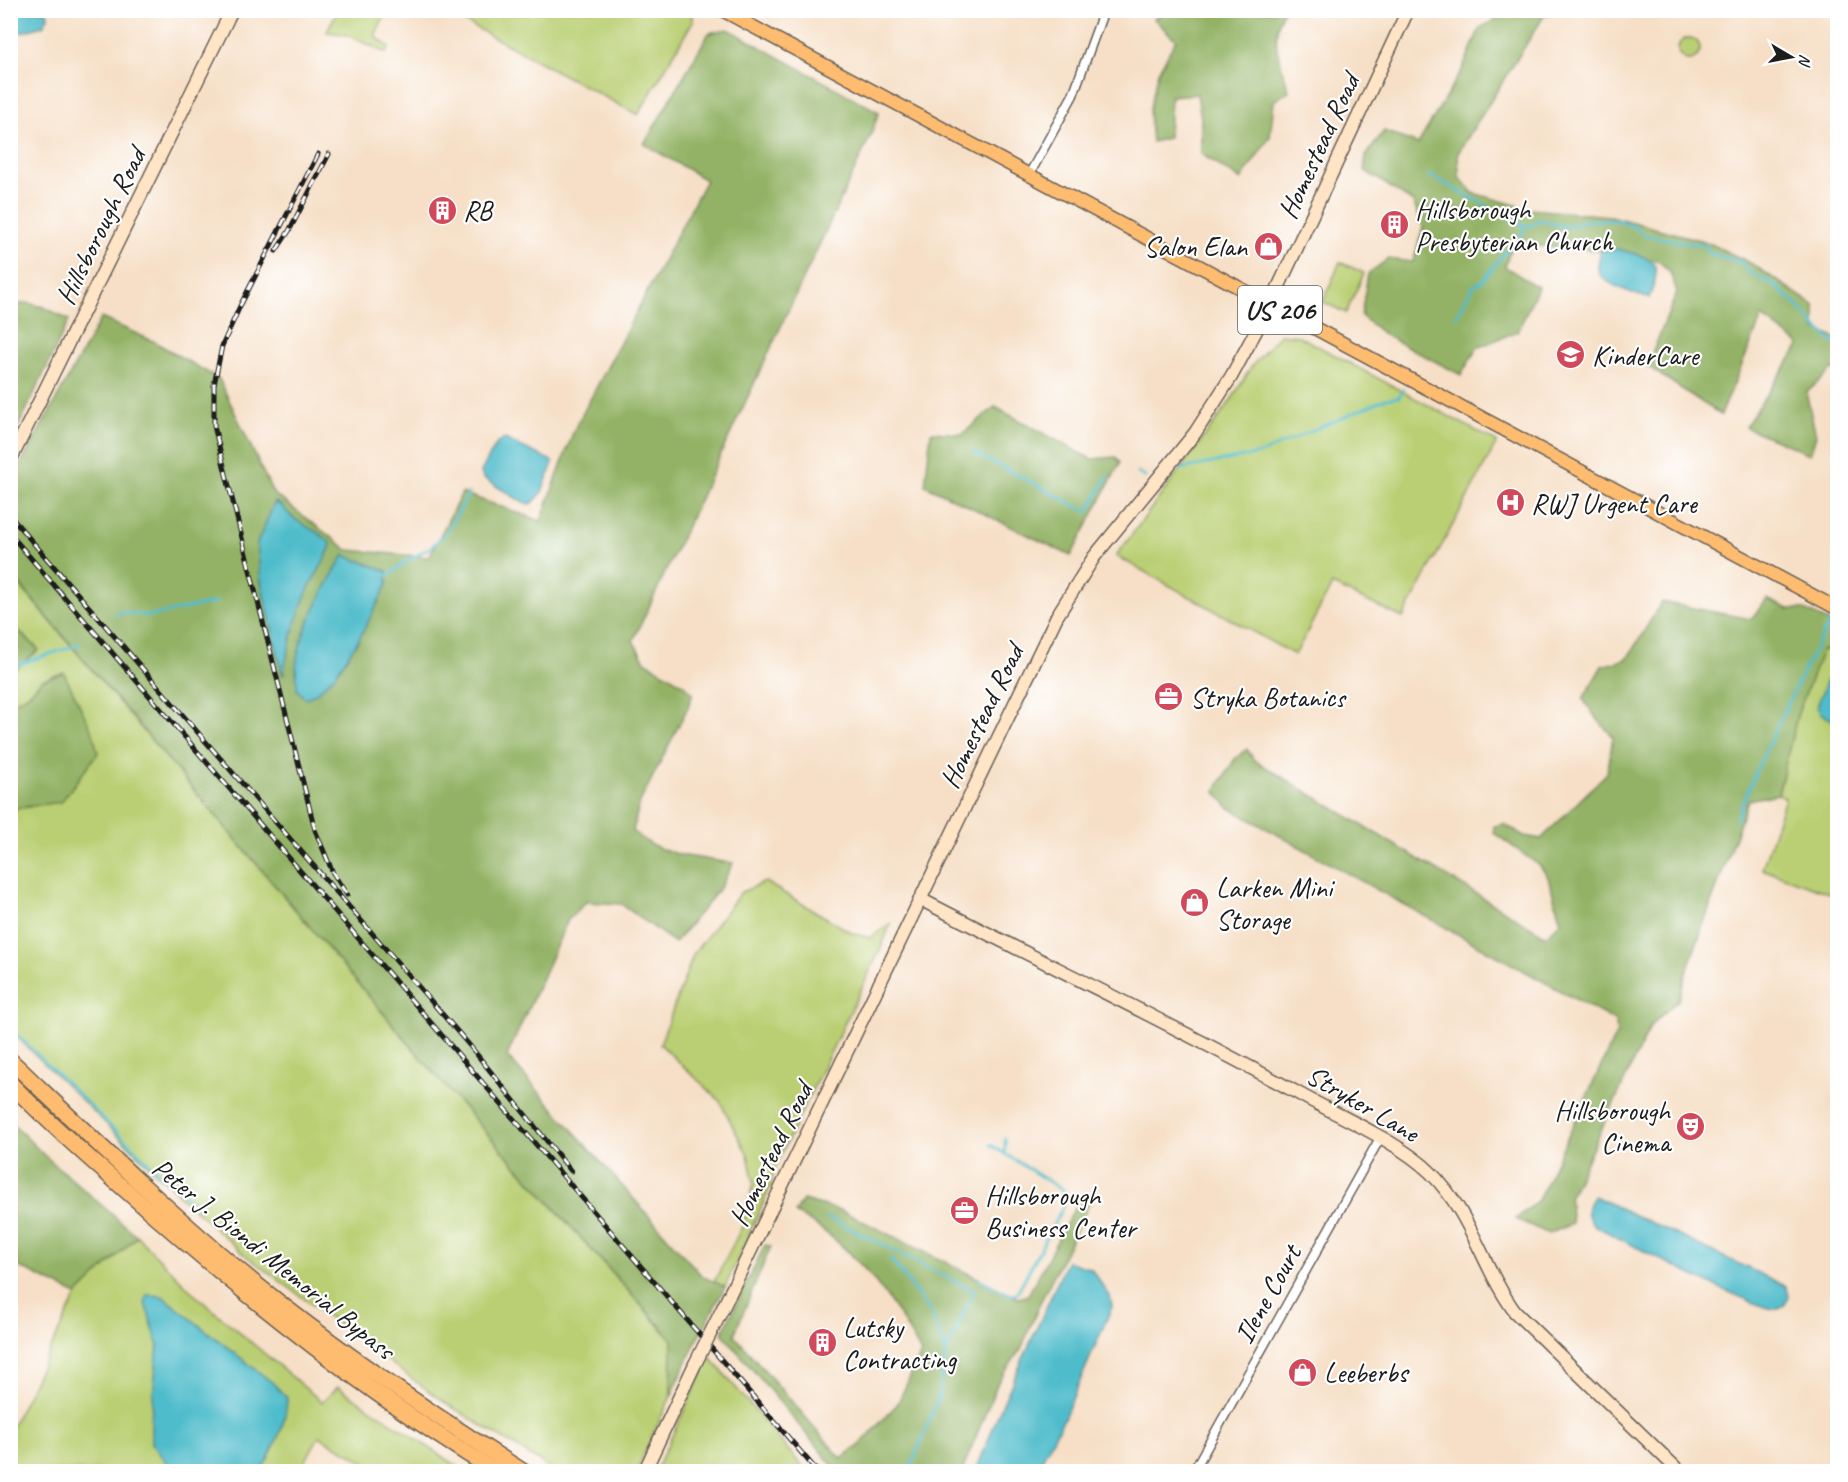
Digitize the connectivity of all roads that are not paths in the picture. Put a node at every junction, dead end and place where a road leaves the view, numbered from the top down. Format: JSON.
{"nodes":[{"id":1,"x":232,"y":10,"type":"edge"},
{"id":2,"x":722,"y":10,"type":"edge"},
{"id":3,"x":1104,"y":10,"type":"edge"},
{"id":4,"x":1408,"y":10,"type":"edge"},
{"id":5,"x":1029,"y":175,"type":"junction"},
{"id":6,"x":1270,"y":304,"type":"junction"},
{"id":7,"x":10,"y":461,"type":"edge"},
{"id":8,"x":1838,"y":609,"type":"edge"},
{"id":9,"x":920,"y":899,"type":"junction"},
{"id":10,"x":10,"y":1060,"type":"edge"},
{"id":11,"x":10,"y":1083,"type":"edge"},
{"id":12,"x":1380,"y":1138,"type":"junction"},
{"id":13,"x":497,"y":1472,"type":"edge"},
{"id":14,"x":524,"y":1472,"type":"edge"},
{"id":15,"x":644,"y":1472,"type":"edge"},
{"id":16,"x":1193,"y":1472,"type":"edge"},
{"id":17,"x":1680,"y":1472,"type":"edge"}],
"edges":[{"from":1,"to":7,"type":"street","name":"Hillsborough Road"},
{"from":2,"to":5,"type":"main road","number":"US 206"},
{"from":3,"to":5,"type":"street"},
{"from":4,"to":6,"type":"street","name":"Homestead Road"},
{"from":5,"to":6,"type":"main road","number":"US 206"},
{"from":6,"to":8,"type":"main road","number":"US 206"},
{"from":6,"to":9,"type":"street","name":"Homestead Road"},
{"from":9,"to":12,"type":"street","name":"Stryker Lane"},
{"from":9,"to":15,"type":"street","name":"Homestead Road","bridge":true},
{"from":10,"to":14,"type":"highway","name":"Peter J. Biondi Memorial Bypass"},
{"from":11,"to":13,"type":"highway","name":"Peter J. Biondi Memorial Bypass"},
{"from":12,"to":16,"type":"street","name":"Ilene Court"},
{"from":12,"to":17,"type":"street","name":"Stryker Lane"}]}
